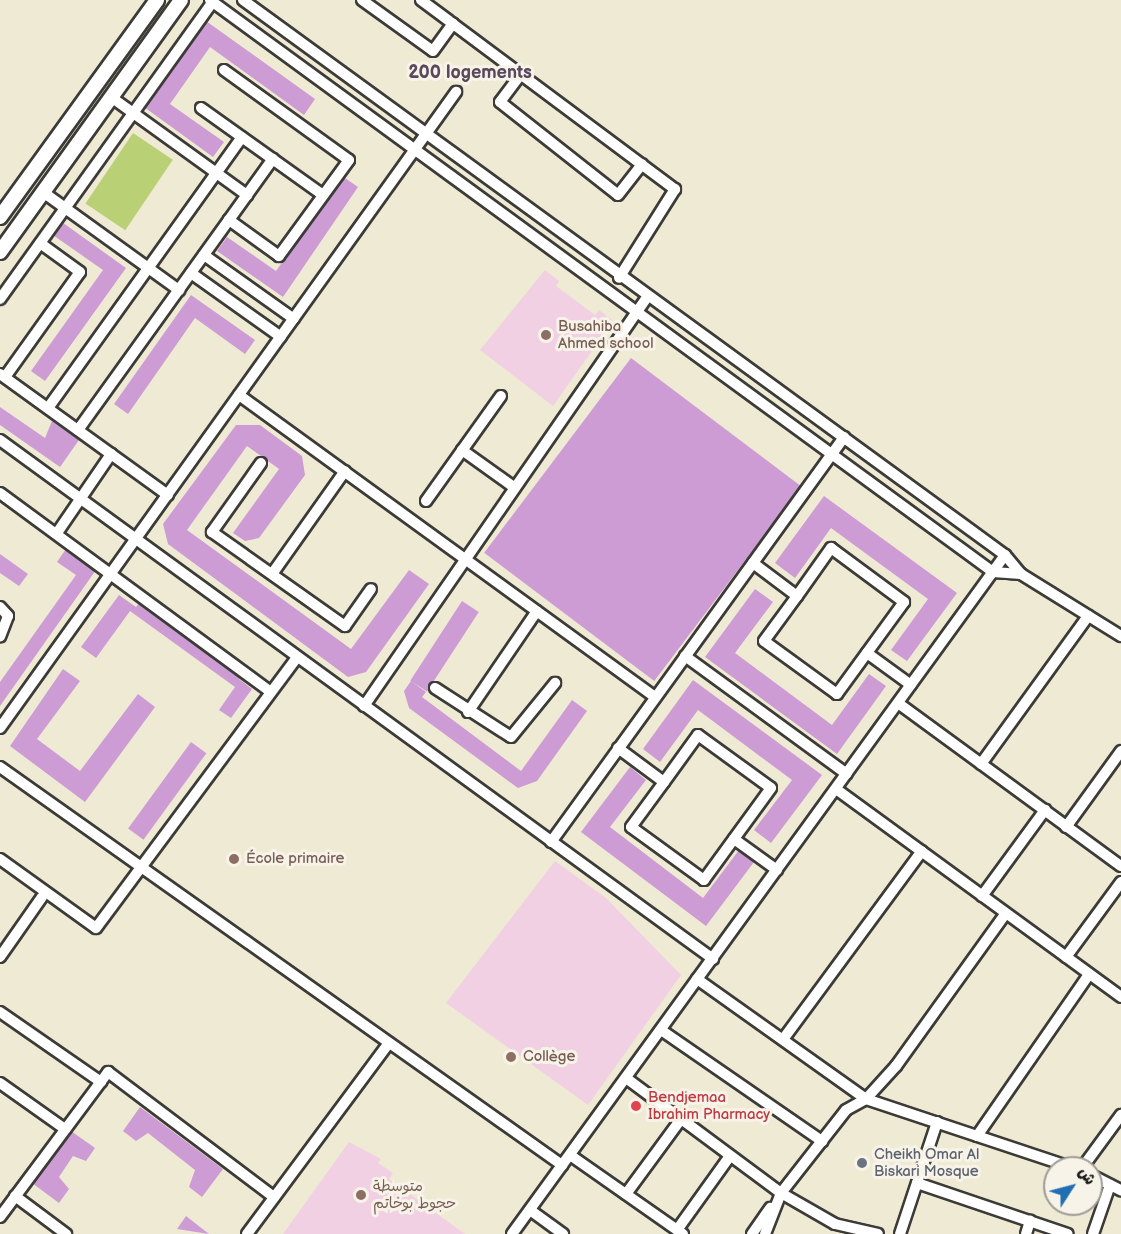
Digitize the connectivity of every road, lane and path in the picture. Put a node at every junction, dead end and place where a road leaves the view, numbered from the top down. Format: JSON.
{"nodes":[{"id":1,"x":157,"y":0,"type":"edge"},
{"id":2,"x":181,"y":0,"type":"edge"},
{"id":3,"x":243,"y":0,"type":"edge"},
{"id":4,"x":362,"y":0,"type":"edge"},
{"id":5,"x":421,"y":0,"type":"edge"},
{"id":6,"x":211,"y":1,"type":"edge"},
{"id":7,"x":453,"y":23,"type":"junction"},
{"id":8,"x":224,"y":70,"type":"dead end"},
{"id":9,"x":521,"y":74,"type":"junction"},
{"id":10,"x":456,"y":92,"type":"dead end"},
{"id":11,"x":111,"y":97,"type":"junction"},
{"id":12,"x":201,"y":108,"type":"dead end"},
{"id":13,"x":133,"y":113,"type":"junction"},
{"id":14,"x":242,"y":137,"type":"junction"},
{"id":15,"x":426,"y":138,"type":"junction"},
{"id":16,"x":414,"y":152,"type":"junction"},
{"id":17,"x":273,"y":159,"type":"junction"},
{"id":18,"x":642,"y":164,"type":"junction"},
{"id":19,"x":216,"y":173,"type":"junction"},
{"id":20,"x":43,"y":192,"type":"junction"},
{"id":21,"x":247,"y":195,"type":"junction"},
{"id":22,"x":323,"y":195,"type":"junction"},
{"id":23,"x":66,"y":208,"type":"junction"},
{"id":24,"x":0,"y":217,"type":"edge"},
{"id":25,"x":229,"y":220,"type":"junction"},
{"id":26,"x":40,"y":243,"type":"junction"},
{"id":27,"x":0,"y":252,"type":"edge"},
{"id":28,"x":204,"y":255,"type":"junction"},
{"id":29,"x":148,"y":268,"type":"junction"},
{"id":30,"x":191,"y":273,"type":"junction"},
{"id":31,"x":620,"y":278,"type":"junction"},
{"id":32,"x":179,"y":290,"type":"junction"},
{"id":33,"x":647,"y":298,"type":"junction"},
{"id":34,"x":0,"y":299,"type":"edge"},
{"id":35,"x":636,"y":314,"type":"junction"},
{"id":36,"x":294,"y":320,"type":"junction"},
{"id":37,"x":281,"y":337,"type":"junction"},
{"id":38,"x":2,"y":375,"type":"edge"},
{"id":39,"x":239,"y":395,"type":"junction"},
{"id":40,"x":501,"y":396,"type":"dead end"},
{"id":41,"x":48,"y":408,"type":"junction"},
{"id":42,"x":78,"y":430,"type":"junction"},
{"id":43,"x":844,"y":437,"type":"junction"},
{"id":44,"x":0,"y":440,"type":"edge"},
{"id":45,"x":462,"y":450,"type":"junction"},
{"id":46,"x":111,"y":454,"type":"junction"},
{"id":47,"x":831,"y":456,"type":"junction"},
{"id":48,"x":261,"y":463,"type":"dead end"},
{"id":49,"x":345,"y":471,"type":"junction"},
{"id":50,"x":515,"y":488,"type":"junction"},
{"id":51,"x":0,"y":493,"type":"edge"},
{"id":52,"x":168,"y":495,"type":"junction"},
{"id":53,"x":81,"y":500,"type":"junction"},
{"id":54,"x":426,"y":501,"type":"dead end"},
{"id":55,"x":57,"y":533,"type":"junction"},
{"id":56,"x":136,"y":540,"type":"junction"},
{"id":57,"x":1005,"y":555,"type":"junction"},
{"id":58,"x":465,"y":559,"type":"junction"},
{"id":59,"x":753,"y":563,"type":"junction"},
{"id":60,"x":112,"y":572,"type":"junction"},
{"id":61,"x":993,"y":572,"type":"junction"},
{"id":62,"x":272,"y":574,"type":"junction"},
{"id":63,"x":1021,"y":574,"type":"junction"},
{"id":64,"x":371,"y":589,"type":"dead end"},
{"id":65,"x":797,"y":596,"type":"junction"},
{"id":66,"x":0,"y":607,"type":"edge"},
{"id":67,"x":537,"y":611,"type":"junction"},
{"id":68,"x":1088,"y":616,"type":"junction"},
{"id":69,"x":1121,"y":636,"type":"edge"},
{"id":70,"x":0,"y":637,"type":"edge"},
{"id":71,"x":867,"y":653,"type":"junction"},
{"id":72,"x":685,"y":656,"type":"junction"},
{"id":73,"x":297,"y":657,"type":"junction"},
{"id":74,"x":555,"y":683,"type":"dead end"},
{"id":75,"x":911,"y":685,"type":"junction"},
{"id":76,"x":435,"y":688,"type":"dead end"},
{"id":77,"x":271,"y":692,"type":"junction"},
{"id":78,"x":655,"y":698,"type":"junction"},
{"id":79,"x":898,"y":703,"type":"junction"},
{"id":80,"x":364,"y":706,"type":"junction"},
{"id":81,"x":468,"y":712,"type":"junction"},
{"id":82,"x":0,"y":728,"type":"edge"},
{"id":83,"x":618,"y":748,"type":"junction"},
{"id":84,"x":1121,"y":751,"type":"edge"},
{"id":85,"x":981,"y":764,"type":"junction"},
{"id":86,"x":0,"y":767,"type":"edge"},
{"id":87,"x":846,"y":774,"type":"junction"},
{"id":88,"x":664,"y":782,"type":"junction"},
{"id":89,"x":836,"y":789,"type":"junction"},
{"id":90,"x":1044,"y":810,"type":"junction"},
{"id":91,"x":1066,"y":826,"type":"junction"},
{"id":92,"x":734,"y":839,"type":"junction"},
{"id":93,"x":551,"y":842,"type":"junction"},
{"id":94,"x":922,"y":851,"type":"junction"},
{"id":95,"x":0,"y":859,"type":"edge"},
{"id":96,"x":1121,"y":866,"type":"edge"},
{"id":97,"x":141,"y":867,"type":"junction"},
{"id":98,"x":777,"y":870,"type":"junction"},
{"id":99,"x":1121,"y":882,"type":"edge"},
{"id":100,"x":982,"y":896,"type":"junction"},
{"id":101,"x":42,"y":897,"type":"dead end"},
{"id":102,"x":1006,"y":913,"type":"junction"},
{"id":103,"x":0,"y":957,"type":"edge"},
{"id":104,"x":1066,"y":957,"type":"junction"},
{"id":105,"x":713,"y":960,"type":"junction"},
{"id":106,"x":1089,"y":974,"type":"junction"},
{"id":107,"x":697,"y":980,"type":"junction"},
{"id":108,"x":1121,"y":997,"type":"edge"},
{"id":109,"x":0,"y":1012,"type":"edge"},
{"id":110,"x":661,"y":1030,"type":"junction"},
{"id":111,"x":784,"y":1038,"type":"junction"},
{"id":112,"x":389,"y":1043,"type":"junction"},
{"id":113,"x":626,"y":1078,"type":"junction"},
{"id":114,"x":101,"y":1082,"type":"junction"},
{"id":115,"x":0,"y":1083,"type":"edge"},
{"id":116,"x":866,"y":1099,"type":"junction"},
{"id":117,"x":1121,"y":1114,"type":"edge"},
{"id":118,"x":681,"y":1119,"type":"junction"},
{"id":119,"x":937,"y":1122,"type":"junction"},
{"id":120,"x":65,"y":1130,"type":"junction"},
{"id":121,"x":977,"y":1136,"type":"junction"},
{"id":122,"x":822,"y":1141,"type":"junction"},
{"id":123,"x":570,"y":1155,"type":"junction"},
{"id":124,"x":730,"y":1156,"type":"junction"},
{"id":125,"x":1091,"y":1156,"type":"edge"},
{"id":126,"x":1043,"y":1158,"type":"edge"},
{"id":127,"x":562,"y":1165,"type":"junction"},
{"id":128,"x":1103,"y":1181,"type":"edge"},
{"id":129,"x":917,"y":1182,"type":"junction"},
{"id":130,"x":1110,"y":1185,"type":"junction"},
{"id":131,"x":1121,"y":1190,"type":"edge"},
{"id":132,"x":781,"y":1193,"type":"junction"},
{"id":133,"x":626,"y":1194,"type":"junction"},
{"id":134,"x":15,"y":1196,"type":"junction"},
{"id":135,"x":274,"y":1197,"type":"junction"},
{"id":136,"x":530,"y":1210,"type":"junction"},
{"id":137,"x":0,"y":1217,"type":"edge"},
{"id":138,"x":1030,"y":1221,"type":"junction"},
{"id":139,"x":680,"y":1232,"type":"edge"},
{"id":140,"x":66,"y":1234,"type":"edge"},
{"id":141,"x":247,"y":1234,"type":"edge"},
{"id":142,"x":512,"y":1234,"type":"edge"},
{"id":143,"x":562,"y":1234,"type":"edge"},
{"id":144,"x":752,"y":1234,"type":"edge"},
{"id":145,"x":765,"y":1234,"type":"edge"},
{"id":146,"x":878,"y":1234,"type":"edge"},
{"id":147,"x":900,"y":1234,"type":"edge"},
{"id":148,"x":1026,"y":1234,"type":"edge"},
{"id":149,"x":1068,"y":1234,"type":"edge"},
{"id":150,"x":1093,"y":1234,"type":"edge"}],
"edges":[{"from":1,"to":24,"type":"main road"},
{"from":2,"to":11,"type":"main road"},
{"from":3,"to":15,"type":"street"},
{"from":4,"to":7,"type":"street"},
{"from":5,"to":7,"type":"street"},
{"from":6,"to":13,"type":"street"},
{"from":6,"to":16,"type":"street"},
{"from":7,"to":9,"type":"street"},
{"from":8,"to":22,"type":"street"},
{"from":9,"to":18,"type":"street"},
{"from":9,"to":18,"type":"street"},
{"from":10,"to":15,"type":"street"},
{"from":11,"to":13,"type":"street"},
{"from":11,"to":20,"type":"main road"},
{"from":12,"to":14,"type":"street"},
{"from":13,"to":19,"type":"street"},
{"from":13,"to":23,"type":"street"},
{"from":14,"to":17,"type":"street"},
{"from":14,"to":19,"type":"street"},
{"from":15,"to":16,"type":"street"},
{"from":15,"to":31,"type":"street"},
{"from":16,"to":35,"type":"street"},
{"from":16,"to":36,"type":"street"},
{"from":17,"to":21,"type":"street"},
{"from":17,"to":22,"type":"street"},
{"from":18,"to":31,"type":"street"},
{"from":19,"to":21,"type":"street"},
{"from":19,"to":29,"type":"street"},
{"from":20,"to":23,"type":"street"},
{"from":20,"to":27,"type":"main road"},
{"from":21,"to":25,"type":"street"},
{"from":22,"to":25,"type":"street"},
{"from":23,"to":26,"type":"street"},
{"from":23,"to":29,"type":"street"},
{"from":25,"to":28,"type":"street"},
{"from":26,"to":34,"type":"street"},
{"from":26,"to":38,"type":"street"},
{"from":28,"to":30,"type":"street"},
{"from":28,"to":36,"type":"street"},
{"from":29,"to":32,"type":"street"},
{"from":29,"to":41,"type":"street"},
{"from":30,"to":32,"type":"street"},
{"from":30,"to":37,"type":"street"},
{"from":31,"to":33,"type":"street"},
{"from":32,"to":42,"type":"street"},
{"from":33,"to":35,"type":"street"},
{"from":33,"to":43,"type":"street"},
{"from":35,"to":47,"type":"street"},
{"from":35,"to":50,"type":"street"},
{"from":36,"to":37,"type":"street"},
{"from":37,"to":39,"type":"street"},
{"from":38,"to":41,"type":"street"},
{"from":39,"to":49,"type":"street"},
{"from":39,"to":52,"type":"street"},
{"from":40,"to":45,"type":"street"},
{"from":41,"to":42,"type":"street"},
{"from":42,"to":46,"type":"street"},
{"from":43,"to":47,"type":"street"},
{"from":43,"to":57,"type":"street"},
{"from":44,"to":53,"type":"street"},
{"from":45,"to":50,"type":"street"},
{"from":45,"to":54,"type":"street"},
{"from":46,"to":52,"type":"street"},
{"from":46,"to":53,"type":"street"},
{"from":47,"to":59,"type":"street"},
{"from":47,"to":61,"type":"street"},
{"from":48,"to":62,"type":"street"},
{"from":49,"to":58,"type":"street"},
{"from":49,"to":62,"type":"street"},
{"from":50,"to":58,"type":"street"},
{"from":51,"to":55,"type":"street"},
{"from":52,"to":56,"type":"street"},
{"from":53,"to":55,"type":"street"},
{"from":53,"to":56,"type":"street"},
{"from":55,"to":60,"type":"street"},
{"from":56,"to":60,"type":"street"},
{"from":56,"to":73,"type":"street"},
{"from":57,"to":61,"type":"street"},
{"from":57,"to":63,"type":"street"},
{"from":58,"to":67,"type":"street"},
{"from":58,"to":80,"type":"street"},
{"from":59,"to":65,"type":"street"},
{"from":59,"to":72,"type":"street"},
{"from":60,"to":77,"type":"street"},
{"from":60,"to":82,"type":"street"},
{"from":61,"to":63,"type":"street"},
{"from":61,"to":75,"type":"street"},
{"from":62,"to":64,"type":"street"},
{"from":63,"to":68,"type":"street"},
{"from":65,"to":71,"type":"street"},
{"from":65,"to":71,"type":"street"},
{"from":66,"to":70,"type":"street"},
{"from":67,"to":78,"type":"street"},
{"from":67,"to":81,"type":"street"},
{"from":68,"to":69,"type":"street"},
{"from":68,"to":85,"type":"street"},
{"from":71,"to":75,"type":"street"},
{"from":72,"to":78,"type":"street"},
{"from":72,"to":87,"type":"street"},
{"from":73,"to":77,"type":"street"},
{"from":73,"to":80,"type":"street"},
{"from":74,"to":81,"type":"street"},
{"from":75,"to":79,"type":"street"},
{"from":76,"to":81,"type":"street"},
{"from":77,"to":97,"type":"street"},
{"from":78,"to":83,"type":"street"},
{"from":79,"to":85,"type":"street"},
{"from":79,"to":87,"type":"street"},
{"from":80,"to":93,"type":"street"},
{"from":83,"to":88,"type":"street"},
{"from":83,"to":93,"type":"street"},
{"from":84,"to":91,"type":"street"},
{"from":85,"to":90,"type":"street"},
{"from":86,"to":97,"type":"street"},
{"from":87,"to":89,"type":"street"},
{"from":88,"to":92,"type":"street"},
{"from":88,"to":92,"type":"street"},
{"from":89,"to":94,"type":"street"},
{"from":89,"to":98,"type":"street"},
{"from":90,"to":91,"type":"street"},
{"from":90,"to":100,"type":"street"},
{"from":91,"to":96,"type":"street"},
{"from":92,"to":98,"type":"street"},
{"from":93,"to":105,"type":"street"},
{"from":94,"to":100,"type":"street"},
{"from":94,"to":111,"type":"street"},
{"from":95,"to":97,"type":"street"},
{"from":97,"to":112,"type":"street"},
{"from":98,"to":105,"type":"street"},
{"from":99,"to":104,"type":"street"},
{"from":100,"to":102,"type":"street"},
{"from":101,"to":103,"type":"street"},
{"from":102,"to":104,"type":"street"},
{"from":102,"to":116,"type":"street"},
{"from":104,"to":106,"type":"street"},
{"from":105,"to":107,"type":"street"},
{"from":106,"to":108,"type":"street"},
{"from":106,"to":121,"type":"street"},
{"from":107,"to":110,"type":"street"},
{"from":107,"to":111,"type":"street"},
{"from":109,"to":114,"type":"street"},
{"from":110,"to":113,"type":"street"},
{"from":110,"to":122,"type":"street"},
{"from":111,"to":116,"type":"street"},
{"from":112,"to":127,"type":"street"},
{"from":112,"to":135,"type":"street"},
{"from":113,"to":118,"type":"street"},
{"from":113,"to":123,"type":"street"},
{"from":114,"to":120,"type":"street"},
{"from":114,"to":135,"type":"street"},
{"from":115,"to":120,"type":"street"},
{"from":116,"to":119,"type":"street"},
{"from":116,"to":122,"type":"street"},
{"from":117,"to":125,"type":"street"},
{"from":118,"to":124,"type":"street"},
{"from":118,"to":133,"type":"street"},
{"from":119,"to":121,"type":"street"},
{"from":119,"to":129,"type":"street"},
{"from":120,"to":134,"type":"street"},
{"from":121,"to":126,"type":"street"},
{"from":122,"to":132,"type":"street"},
{"from":123,"to":127,"type":"street"},
{"from":123,"to":133,"type":"street"},
{"from":124,"to":132,"type":"street"},
{"from":124,"to":139,"type":"street"},
{"from":127,"to":136,"type":"street"},
{"from":128,"to":130,"type":"street"},
{"from":129,"to":138,"type":"street"},
{"from":129,"to":147,"type":"street"},
{"from":130,"to":131,"type":"street"},
{"from":130,"to":150,"type":"street"},
{"from":132,"to":144,"type":"street"},
{"from":132,"to":145,"type":"street"},
{"from":132,"to":146,"type":"street"},
{"from":133,"to":139,"type":"street"},
{"from":134,"to":137,"type":"street"},
{"from":134,"to":140,"type":"street"},
{"from":135,"to":141,"type":"street"},
{"from":136,"to":142,"type":"street"},
{"from":136,"to":143,"type":"street"},
{"from":138,"to":148,"type":"street"},
{"from":138,"to":149,"type":"street"}]}
